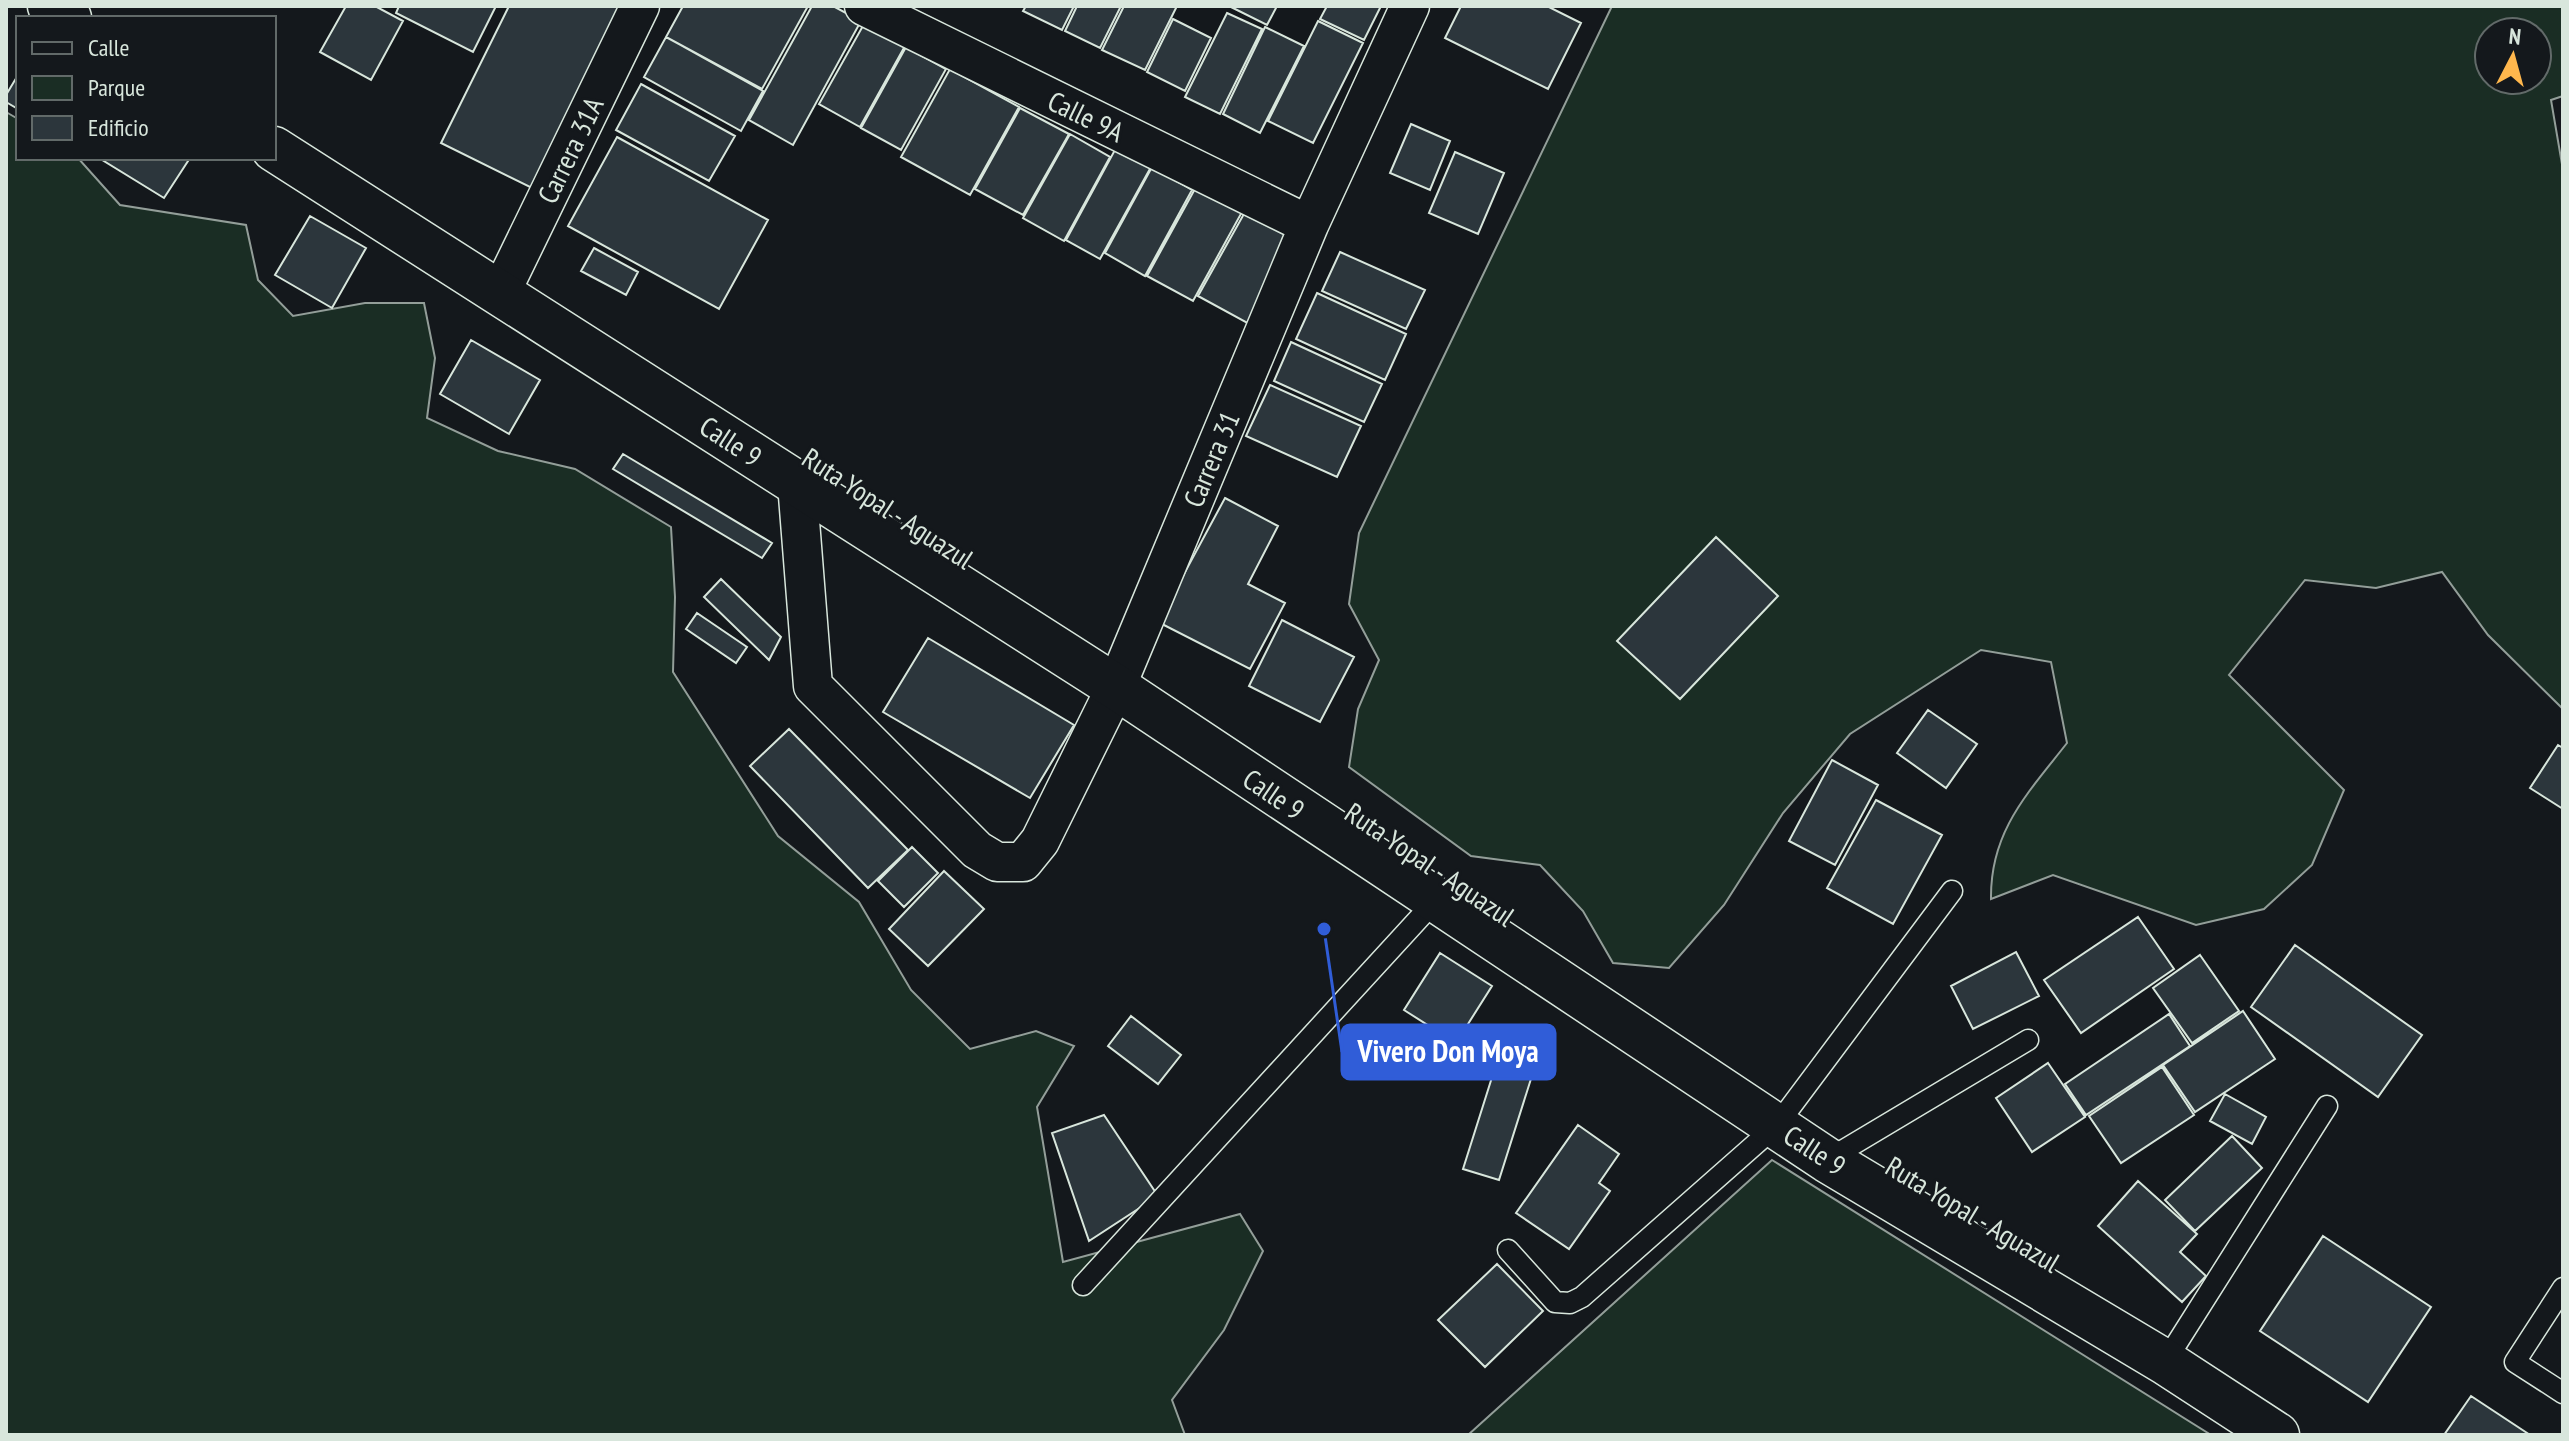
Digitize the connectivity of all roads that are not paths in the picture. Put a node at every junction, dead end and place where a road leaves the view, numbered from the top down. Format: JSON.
{"nodes":[{"id":1,"x":640,"y":6,"type":"edge"},
{"id":2,"x":864,"y":6,"type":"edge"},
{"id":3,"x":1410,"y":6,"type":"edge"},
{"id":4,"x":276,"y":150,"type":"edge"},
{"id":5,"x":1309,"y":225,"type":"junction"},
{"id":6,"x":500,"y":294,"type":"junction"},
{"id":7,"x":797,"y":483,"type":"junction"},
{"id":8,"x":1116,"y":687,"type":"junction"},
{"id":9,"x":1952,"y":891,"type":"dead end"},
{"id":10,"x":1435,"y":901,"type":"junction"},
{"id":11,"x":2028,"y":1040,"type":"dead end"},
{"id":12,"x":2327,"y":1106,"type":"dead end"},
{"id":13,"x":1777,"y":1125,"type":"junction"},
{"id":14,"x":1827,"y":1160,"type":"junction"},
{"id":15,"x":1508,"y":1250,"type":"dead end"},
{"id":16,"x":1083,"y":1285,"type":"dead end"},
{"id":17,"x":2563,"y":1288,"type":"edge"},
{"id":18,"x":2165,"y":1362,"type":"junction"},
{"id":19,"x":2563,"y":1393,"type":"edge"},
{"id":20,"x":2277,"y":1435,"type":"edge"}],
"edges":[{"from":1,"to":6,"type":"street","name":"Carrera 31A"},
{"from":2,"to":5,"type":"street","name":"Calle 9A"},
{"from":3,"to":5,"type":"street","name":"Carrera 31"},
{"from":4,"to":6,"type":"lane","name":"Ruta Yopal - Aguazul"},
{"from":5,"to":8,"type":"street","name":"Carrera 31"},
{"from":6,"to":7,"type":"lane","name":"Ruta Yopal - Aguazul"},
{"from":7,"to":8,"type":"lane","name":"Ruta Yopal - Aguazul"},
{"from":7,"to":8,"type":"street","name":"Carrera 31"},
{"from":8,"to":10,"type":"lane","name":"Ruta Yopal - Aguazul"},
{"from":9,"to":13,"type":"lane"},
{"from":10,"to":13,"type":"lane","name":"Ruta Yopal - Aguazul"},
{"from":10,"to":16,"type":"lane"},
{"from":11,"to":14,"type":"lane"},
{"from":12,"to":18,"type":"lane"},
{"from":13,"to":14,"type":"lane","name":"Ruta Yopal - Aguazul"},
{"from":13,"to":15,"type":"lane"},
{"from":14,"to":18,"type":"lane","name":"Ruta Yopal - Aguazul"},
{"from":17,"to":19,"type":"lane"},
{"from":18,"to":20,"type":"lane","name":"Ruta Yopal - Aguazul"}]}
